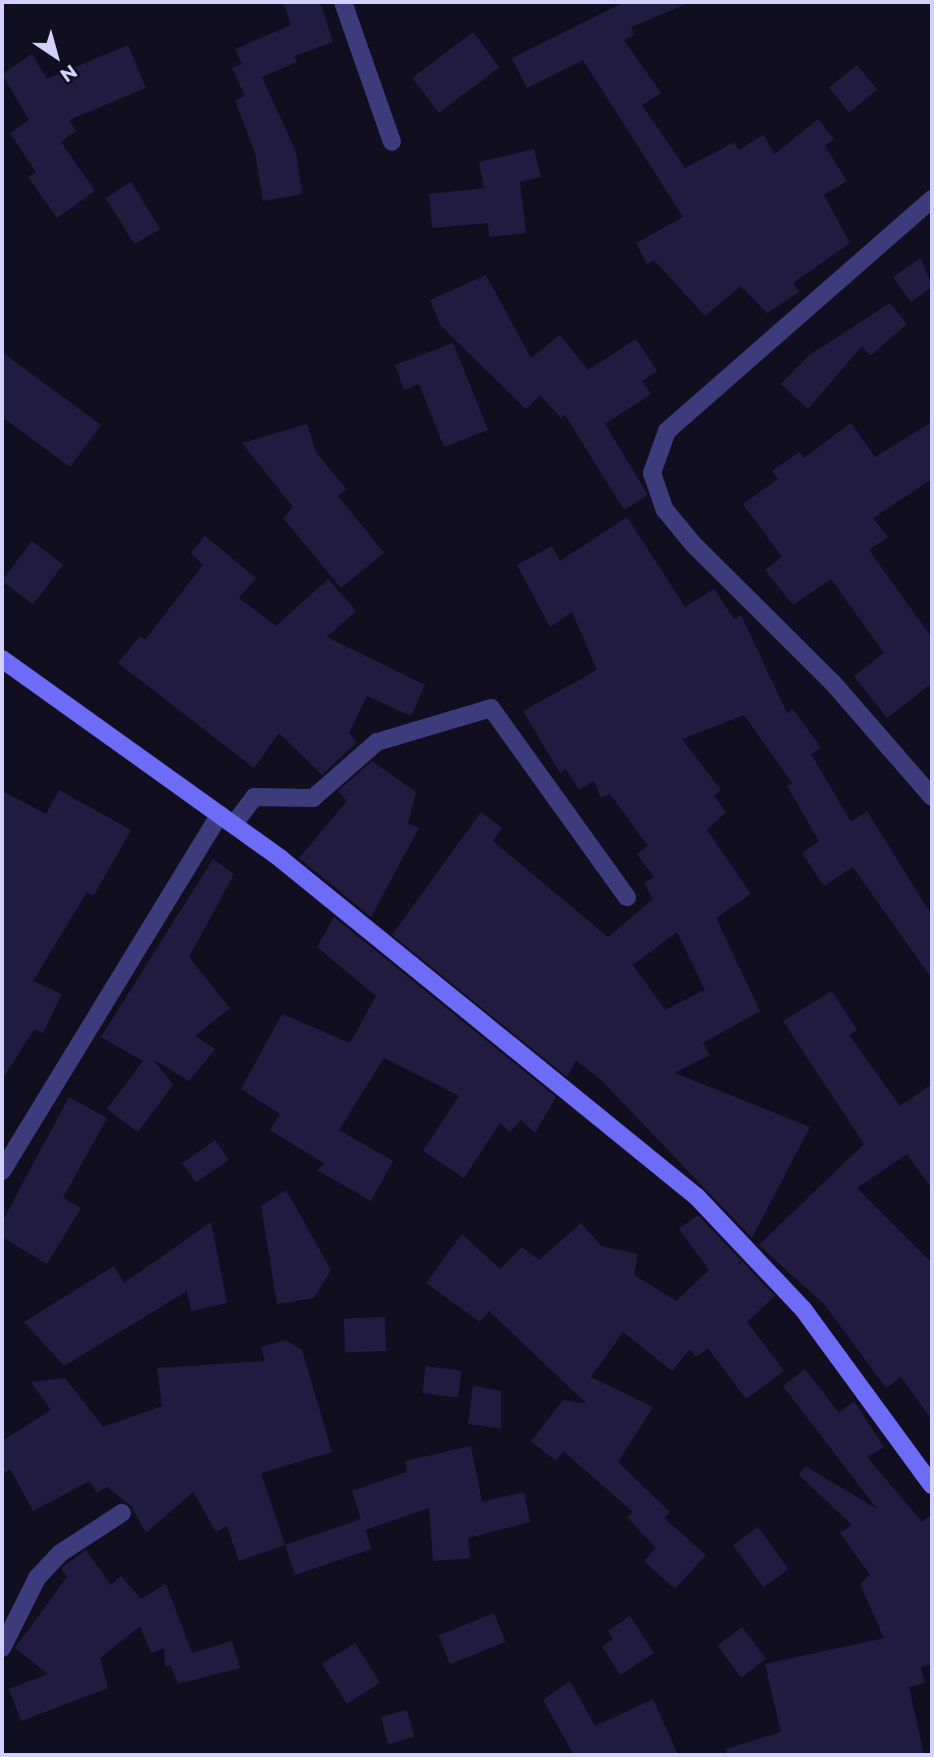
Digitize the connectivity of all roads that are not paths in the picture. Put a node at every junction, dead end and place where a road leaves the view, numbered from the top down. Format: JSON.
{"nodes":[{"id":1,"x":343,"y":2,"type":"edge"},
{"id":2,"x":392,"y":142,"type":"dead end"},
{"id":3,"x":932,"y":199,"type":"edge"},
{"id":4,"x":2,"y":659,"type":"edge"},
{"id":5,"x":932,"y":797,"type":"edge"},
{"id":6,"x":227,"y":819,"type":"junction"},
{"id":7,"x":627,"y":897,"type":"dead end"},
{"id":8,"x":2,"y":1171,"type":"edge"},
{"id":9,"x":932,"y":1485,"type":"edge"},
{"id":10,"x":122,"y":1513,"type":"dead end"},
{"id":11,"x":2,"y":1647,"type":"edge"}],
"edges":[{"from":1,"to":2,"type":"street"},
{"from":3,"to":5,"type":"street"},
{"from":4,"to":6,"type":"street"},
{"from":6,"to":7,"type":"street"},
{"from":6,"to":8,"type":"street"},
{"from":6,"to":9,"type":"street"},
{"from":10,"to":11,"type":"street"}]}
